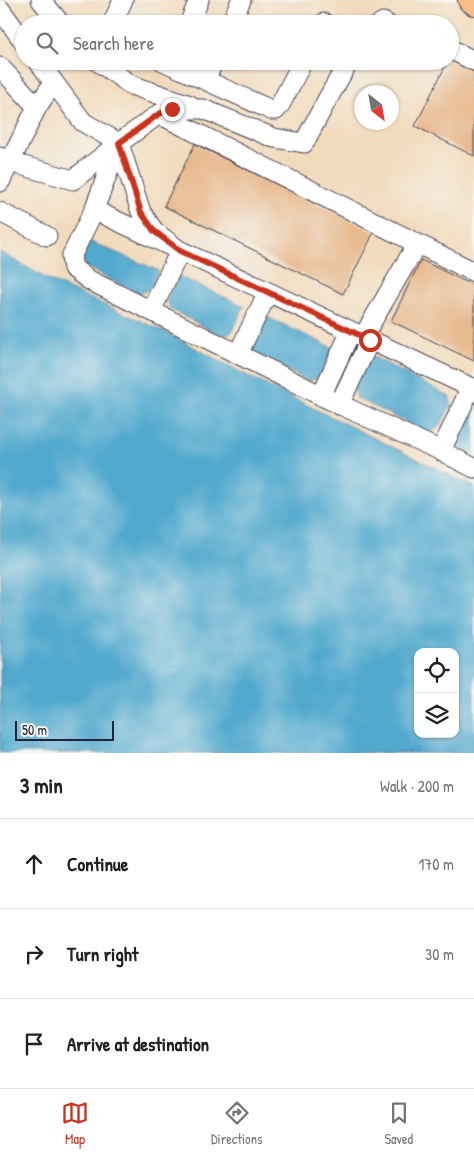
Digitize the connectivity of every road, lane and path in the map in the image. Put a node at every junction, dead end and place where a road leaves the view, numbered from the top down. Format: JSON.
{"nodes":[{"id":1,"x":42,"y":0,"type":"edge"},
{"id":2,"x":123,"y":0,"type":"edge"},
{"id":3,"x":199,"y":0,"type":"edge"},
{"id":4,"x":241,"y":0,"type":"edge"},
{"id":5,"x":470,"y":0,"type":"edge"},
{"id":6,"x":474,"y":3,"type":"edge"},
{"id":7,"x":0,"y":9,"type":"edge"},
{"id":8,"x":51,"y":15,"type":"edge"},
{"id":9,"x":116,"y":15,"type":"edge"},
{"id":10,"x":193,"y":15,"type":"edge"},
{"id":11,"x":235,"y":15,"type":"edge"},
{"id":12,"x":15,"y":30,"type":"edge"},
{"id":13,"x":459,"y":54,"type":"edge"},
{"id":14,"x":474,"y":61,"type":"edge"},
{"id":15,"x":0,"y":66,"type":"edge"},
{"id":16,"x":46,"y":70,"type":"edge"},
{"id":17,"x":110,"y":70,"type":"edge"},
{"id":18,"x":185,"y":70,"type":"edge"},
{"id":19,"x":210,"y":70,"type":"edge"},
{"id":20,"x":299,"y":70,"type":"edge"},
{"id":21,"x":345,"y":70,"type":"edge"},
{"id":22,"x":206,"y":80,"type":"junction"},
{"id":23,"x":54,"y":82,"type":"junction"},
{"id":24,"x":37,"y":107,"type":"junction"},
{"id":25,"x":203,"y":109,"type":"junction"},
{"id":26,"x":159,"y":114,"type":"junction"},
{"id":27,"x":119,"y":143,"type":"junction"},
{"id":28,"x":5,"y":159,"type":"edge"},
{"id":29,"x":0,"y":182,"type":"edge"},
{"id":30,"x":94,"y":210,"type":"junction"},
{"id":31,"x":0,"y":212,"type":"edge"},
{"id":32,"x":47,"y":236,"type":"dead end"},
{"id":33,"x":417,"y":244,"type":"junction"},
{"id":34,"x":180,"y":251,"type":"junction"},
{"id":35,"x":474,"y":272,"type":"edge"},
{"id":36,"x":268,"y":292,"type":"junction"},
{"id":37,"x":151,"y":311,"type":"junction"},
{"id":38,"x":362,"y":336,"type":"junction"},
{"id":39,"x":238,"y":354,"type":"junction"},
{"id":40,"x":472,"y":388,"type":"edge"},
{"id":41,"x":320,"y":396,"type":"junction"},
{"id":42,"x":339,"y":405,"type":"junction"},
{"id":43,"x":440,"y":451,"type":"junction"},
{"id":44,"x":474,"y":468,"type":"edge"}],
"edges":[{"from":1,"to":8,"type":"lane"},
{"from":2,"to":9,"type":"lane"},
{"from":3,"to":10,"type":"lane"},
{"from":4,"to":11,"type":"lane"},
{"from":5,"to":6,"type":"main road"},
{"from":7,"to":12,"type":"lane"},
{"from":13,"to":14,"type":"lane"},
{"from":15,"to":24,"type":"lane"},
{"from":16,"to":23,"type":"lane"},
{"from":17,"to":25,"type":"lane"},
{"from":18,"to":22,"type":"lane"},
{"from":19,"to":22,"type":"lane"},
{"from":20,"to":22,"type":"lane"},
{"from":21,"to":25,"type":"lane"},
{"from":23,"to":24,"type":"lane"},
{"from":23,"to":27,"type":"lane"},
{"from":24,"to":28,"type":"lane"},
{"from":25,"to":26,"type":"lane"},
{"from":26,"to":27,"type":"lane"},
{"from":26,"to":33,"type":"lane"},
{"from":27,"to":28,"type":"lane"},
{"from":27,"to":30,"type":"lane"},
{"from":27,"to":34,"type":"lane"},
{"from":28,"to":29,"type":"lane"},
{"from":30,"to":34,"type":"lane"},
{"from":30,"to":37,"type":"lane"},
{"from":31,"to":32,"type":"lane"},
{"from":33,"to":35,"type":"lane"},
{"from":33,"to":38,"type":"lane"},
{"from":34,"to":36,"type":"lane"},
{"from":34,"to":37,"type":"lane"},
{"from":36,"to":38,"type":"lane"},
{"from":36,"to":39,"type":"lane"},
{"from":37,"to":39,"type":"lane"},
{"from":38,"to":40,"type":"lane"},
{"from":38,"to":41,"type":"lane"},
{"from":38,"to":42,"type":"lane"},
{"from":39,"to":41,"type":"lane"},
{"from":40,"to":43,"type":"lane"},
{"from":41,"to":42,"type":"lane"},
{"from":42,"to":43,"type":"lane"},
{"from":43,"to":44,"type":"lane"}]}
